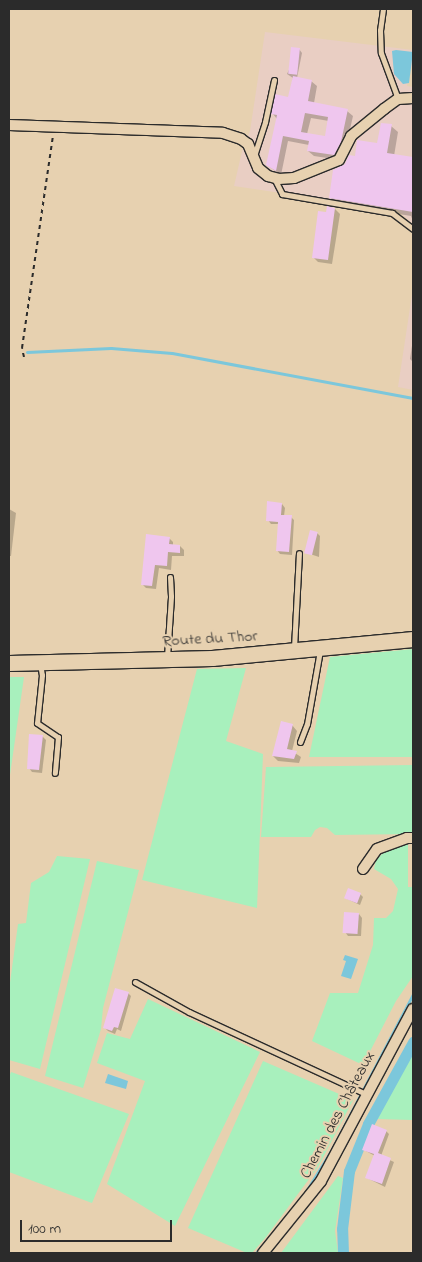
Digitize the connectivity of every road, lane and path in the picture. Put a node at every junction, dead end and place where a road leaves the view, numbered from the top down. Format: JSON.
{"nodes":[{"id":1,"x":383,"y":9,"type":"edge"},
{"id":2,"x":274,"y":80,"type":"dead end"},
{"id":3,"x":413,"y":98,"type":"edge"},
{"id":4,"x":398,"y":99,"type":"junction"},
{"id":5,"x":9,"y":125,"type":"edge"},
{"id":6,"x":54,"y":125,"type":"junction"},
{"id":7,"x":254,"y":157,"type":"junction"},
{"id":8,"x":274,"y":178,"type":"junction"},
{"id":9,"x":413,"y":229,"type":"edge"},
{"id":10,"x":24,"y":357,"type":"dead end"},
{"id":11,"x":299,"y":553,"type":"dead end"},
{"id":12,"x":170,"y":577,"type":"dead end"},
{"id":13,"x":413,"y":639,"type":"edge"},
{"id":14,"x":320,"y":649,"type":"junction"},
{"id":15,"x":294,"y":652,"type":"junction"},
{"id":16,"x":166,"y":660,"type":"junction"},
{"id":17,"x":9,"y":663,"type":"edge"},
{"id":18,"x":39,"y":663,"type":"junction"},
{"id":19,"x":300,"y":742,"type":"dead end"},
{"id":20,"x":55,"y":774,"type":"dead end"},
{"id":21,"x":413,"y":838,"type":"edge"},
{"id":22,"x":363,"y":869,"type":"dead end"},
{"id":23,"x":135,"y":982,"type":"dead end"},
{"id":24,"x":413,"y":1009,"type":"edge"},
{"id":25,"x":366,"y":1094,"type":"junction"},
{"id":26,"x":263,"y":1253,"type":"edge"}],
"edges":[{"from":1,"to":4,"type":"lane"},
{"from":2,"to":7,"type":"lane"},
{"from":3,"to":4,"type":"street"},
{"from":4,"to":8,"type":"street"},
{"from":5,"to":6,"type":"street"},
{"from":6,"to":7,"type":"street"},
{"from":6,"to":10,"type":"path"},
{"from":7,"to":8,"type":"street"},
{"from":8,"to":9,"type":"lane"},
{"from":11,"to":15,"type":"lane"},
{"from":12,"to":16,"type":"lane"},
{"from":13,"to":14,"type":"street","name":"Route du Thor"},
{"from":14,"to":15,"type":"street","name":"Route du Thor"},
{"from":14,"to":19,"type":"lane"},
{"from":15,"to":16,"type":"street","name":"Route du Thor"},
{"from":16,"to":18,"type":"street","name":"Route du Thor"},
{"from":17,"to":18,"type":"street","name":"Route du Thor"},
{"from":18,"to":20,"type":"lane"},
{"from":21,"to":22,"type":"street"},
{"from":23,"to":25,"type":"lane"},
{"from":24,"to":25,"type":"street","name":"Chemin des Châteaux"},
{"from":25,"to":26,"type":"street","name":"Chemin des Châteaux"}]}
